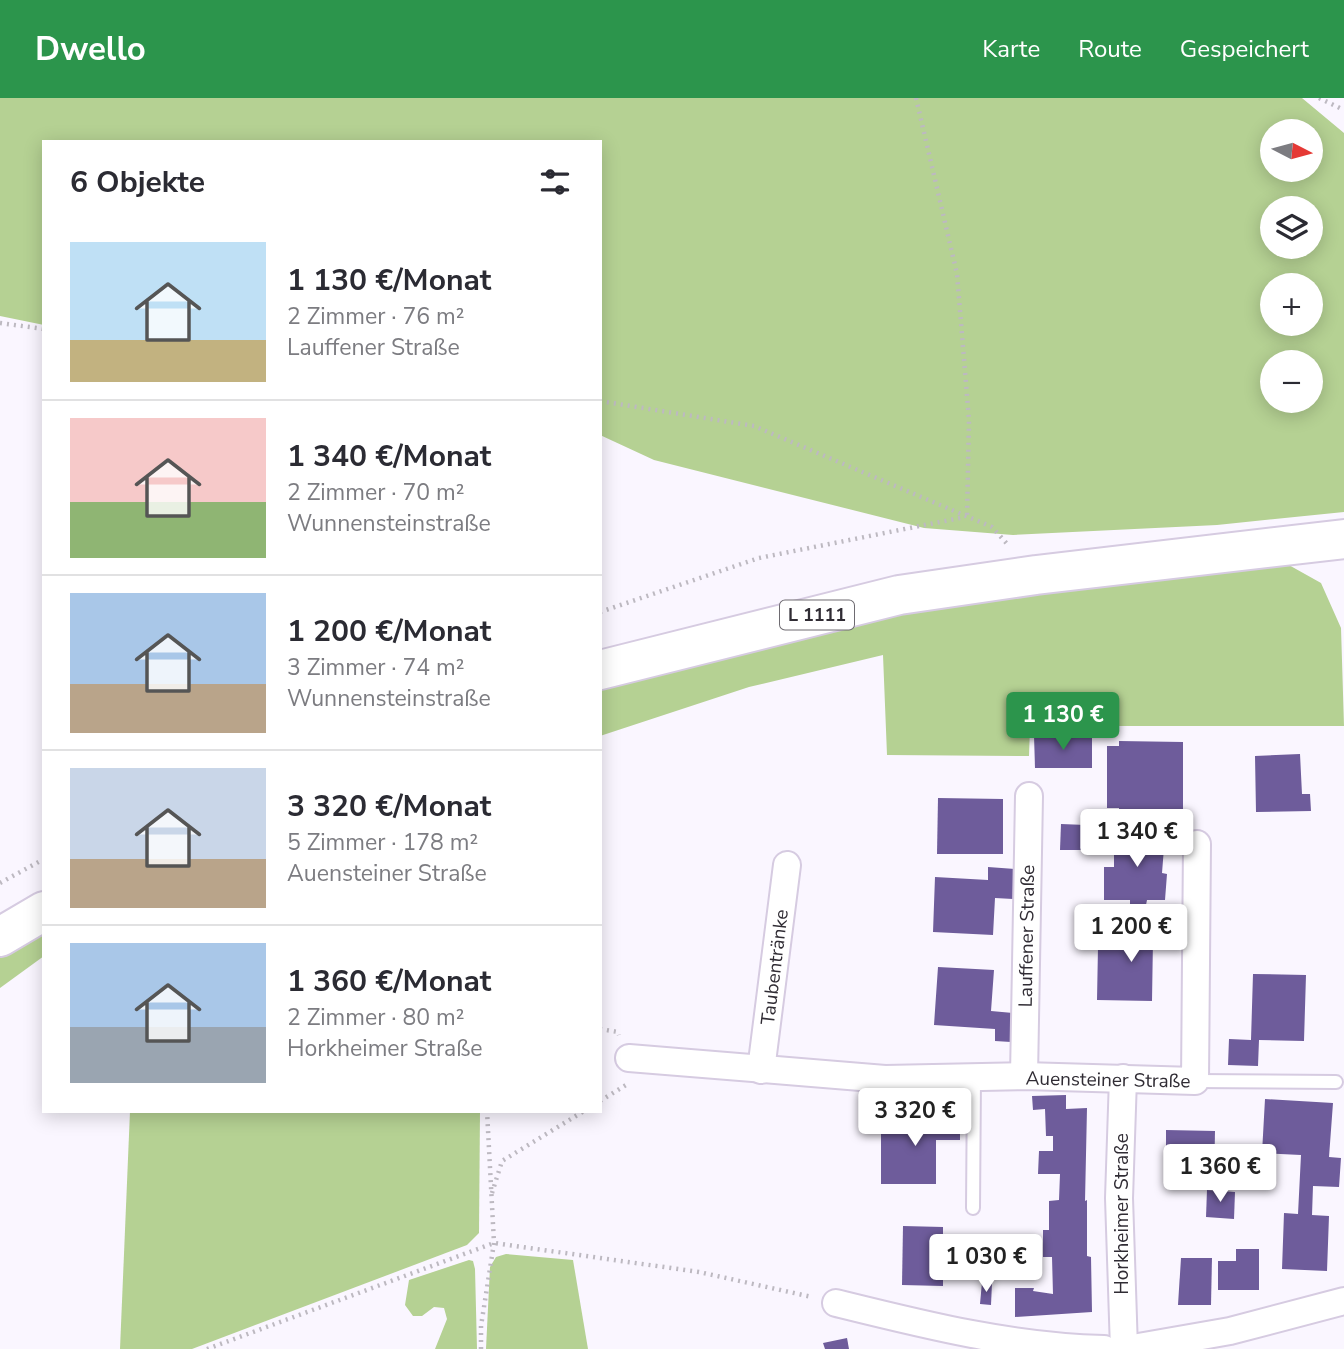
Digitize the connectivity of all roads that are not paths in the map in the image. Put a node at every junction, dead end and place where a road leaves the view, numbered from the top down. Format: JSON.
{"nodes":[{"id":1,"x":1344,"y":539,"type":"edge"},
{"id":2,"x":602,"y":669,"type":"edge"},
{"id":3,"x":1029,"y":796,"type":"dead end"},
{"id":4,"x":1196,"y":844,"type":"dead end"},
{"id":5,"x":787,"y":865,"type":"dead end"},
{"id":6,"x":42,"y":912,"type":"edge"},
{"id":7,"x":0,"y":937,"type":"edge"},
{"id":8,"x":629,"y":1058,"type":"dead end"},
{"id":9,"x":761,"y":1070,"type":"junction"},
{"id":10,"x":1024,"y":1076,"type":"junction"},
{"id":11,"x":974,"y":1077,"type":"junction"},
{"id":12,"x":1123,"y":1079,"type":"junction"},
{"id":13,"x":1195,"y":1081,"type":"junction"},
{"id":14,"x":1336,"y":1082,"type":"dead end"},
{"id":15,"x":973,"y":1208,"type":"dead end"},
{"id":16,"x":1344,"y":1301,"type":"edge"},
{"id":17,"x":836,"y":1303,"type":"road end"},
{"id":18,"x":1104,"y":1349,"type":"edge"},
{"id":19,"x":1125,"y":1349,"type":"edge"}],
"edges":[{"from":1,"to":2,"type":"main road","number":"L 1111"},
{"from":3,"to":10,"type":"street","name":"Lauffener Straße"},
{"from":4,"to":13,"type":"street"},
{"from":5,"to":9,"type":"street","name":"Taubentränke"},
{"from":6,"to":7,"type":"main road"},
{"from":8,"to":9,"type":"street","name":"Auensteiner Straße"},
{"from":9,"to":11,"type":"street","name":"Auensteiner Straße"},
{"from":10,"to":11,"type":"street","name":"Auensteiner Straße"},
{"from":10,"to":12,"type":"street","name":"Auensteiner Straße"},
{"from":11,"to":15,"type":"lane"},
{"from":12,"to":13,"type":"street","name":"Auensteiner Straße"},
{"from":12,"to":19,"type":"street","name":"Horkheimer Straße"},
{"from":13,"to":14,"type":"lane","name":"Auensteiner Straße"},
{"from":16,"to":19,"type":"street"},
{"from":17,"to":18,"type":"street"}]}
